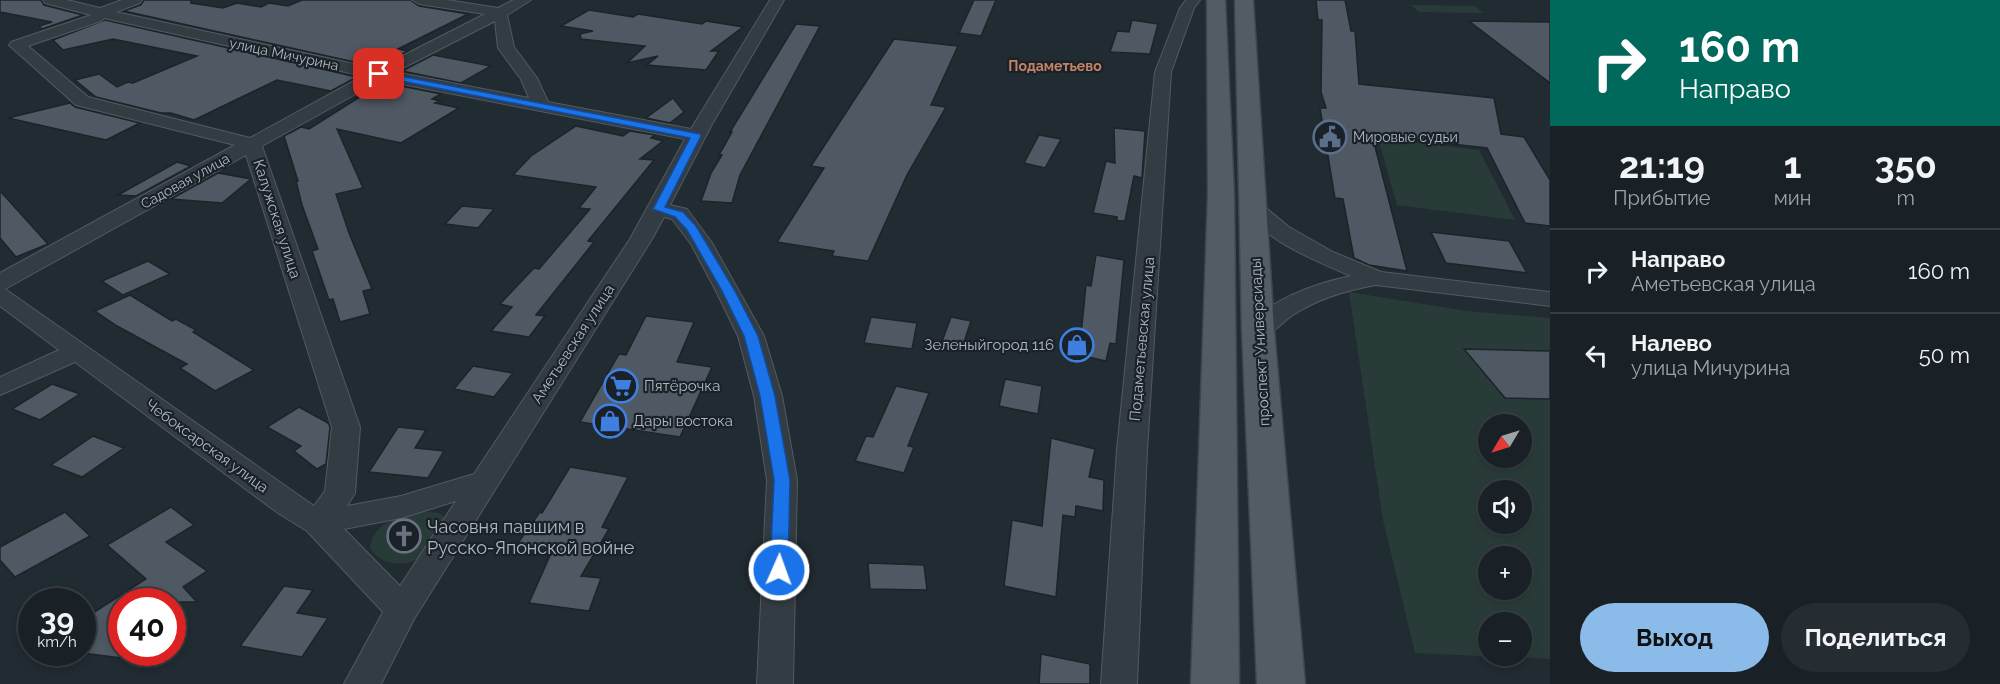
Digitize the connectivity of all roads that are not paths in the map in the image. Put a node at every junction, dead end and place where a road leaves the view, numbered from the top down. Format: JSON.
{"nodes":[{"id":1,"x":50,"y":0,"type":"edge"},
{"id":2,"x":135,"y":0,"type":"edge"},
{"id":3,"x":419,"y":0,"type":"edge"},
{"id":4,"x":524,"y":0,"type":"edge"},
{"id":5,"x":777,"y":0,"type":"edge"},
{"id":6,"x":1193,"y":0,"type":"edge"},
{"id":7,"x":1216,"y":0,"type":"edge"},
{"id":8,"x":1244,"y":0,"type":"edge"},
{"id":9,"x":498,"y":12,"type":"junction"},
{"id":10,"x":100,"y":13,"type":"junction"},
{"id":11,"x":379,"y":74,"type":"junction"},
{"id":12,"x":541,"y":105,"type":"junction"},
{"id":13,"x":696,"y":136,"type":"junction"},
{"id":14,"x":252,"y":144,"type":"junction"},
{"id":15,"x":1254,"y":208,"type":"junction"},
{"id":16,"x":658,"y":209,"type":"junction"},
{"id":17,"x":1377,"y":278,"type":"junction"},
{"id":18,"x":0,"y":283,"type":"edge"},
{"id":19,"x":0,"y":295,"type":"edge"},
{"id":20,"x":1550,"y":299,"type":"edge"},
{"id":21,"x":1258,"y":330,"type":"junction"},
{"id":22,"x":77,"y":351,"type":"junction"},
{"id":23,"x":0,"y":387,"type":"edge"},
{"id":24,"x":486,"y":481,"type":"junction"},
{"id":25,"x":318,"y":523,"type":"junction"},
{"id":26,"x":402,"y":610,"type":"junction"},
{"id":27,"x":362,"y":684,"type":"edge"},
{"id":28,"x":775,"y":684,"type":"edge"},
{"id":29,"x":1119,"y":684,"type":"edge"},
{"id":30,"x":1215,"y":684,"type":"edge"},
{"id":31,"x":1281,"y":684,"type":"edge"}],
"edges":[{"from":1,"to":10,"type":"street","name":"улица Мичурина"},
{"from":2,"to":10,"type":"street","name":"Калужская улица"},
{"from":3,"to":9,"type":"street"},
{"from":4,"to":9,"type":"street","name":"Садовая улица"},
{"from":5,"to":13,"type":"street","name":"Аметьевская улица"},
{"from":6,"to":29,"type":"street","name":"Подаметьевская улица"},
{"from":7,"to":30,"type":"main road"},
{"from":8,"to":15,"type":"main road","name":"проспект Универсиады"},
{"from":9,"to":11,"type":"street","name":"Садовая улица"},
{"from":9,"to":12,"type":"street"},
{"from":10,"to":11,"type":"street","name":"улица Мичурина"},
{"from":10,"to":14,"type":"street","name":"Калужская улица"},
{"from":11,"to":12,"type":"street","name":"улица Мичурина"},
{"from":11,"to":14,"type":"street","name":"Садовая улица"},
{"from":12,"to":13,"type":"street","name":"улица Мичурина"},
{"from":13,"to":16,"type":"street","name":"Аметьевская улица"},
{"from":14,"to":18,"type":"street","name":"Садовая улица"},
{"from":14,"to":25,"type":"street","name":"Калужская улица"},
{"from":15,"to":17,"type":"street"},
{"from":15,"to":21,"type":"main road","name":"проспект Универсиады"},
{"from":16,"to":24,"type":"street","name":"Аметьевская улица"},
{"from":16,"to":28,"type":"street"},
{"from":17,"to":20,"type":"street"},
{"from":17,"to":21,"type":"street"},
{"from":19,"to":22,"type":"street","name":"Чебоксарская улица"},
{"from":21,"to":31,"type":"main road","name":"проспект Универсиады"},
{"from":22,"to":23,"type":"street"},
{"from":22,"to":25,"type":"street","name":"Чебоксарская улица"},
{"from":24,"to":25,"type":"street"},
{"from":24,"to":26,"type":"street","name":"Аметьевская улица"},
{"from":25,"to":26,"type":"street","name":"Чебоксарская улица"},
{"from":26,"to":27,"type":"street","name":"Аметьевская улица"}]}
